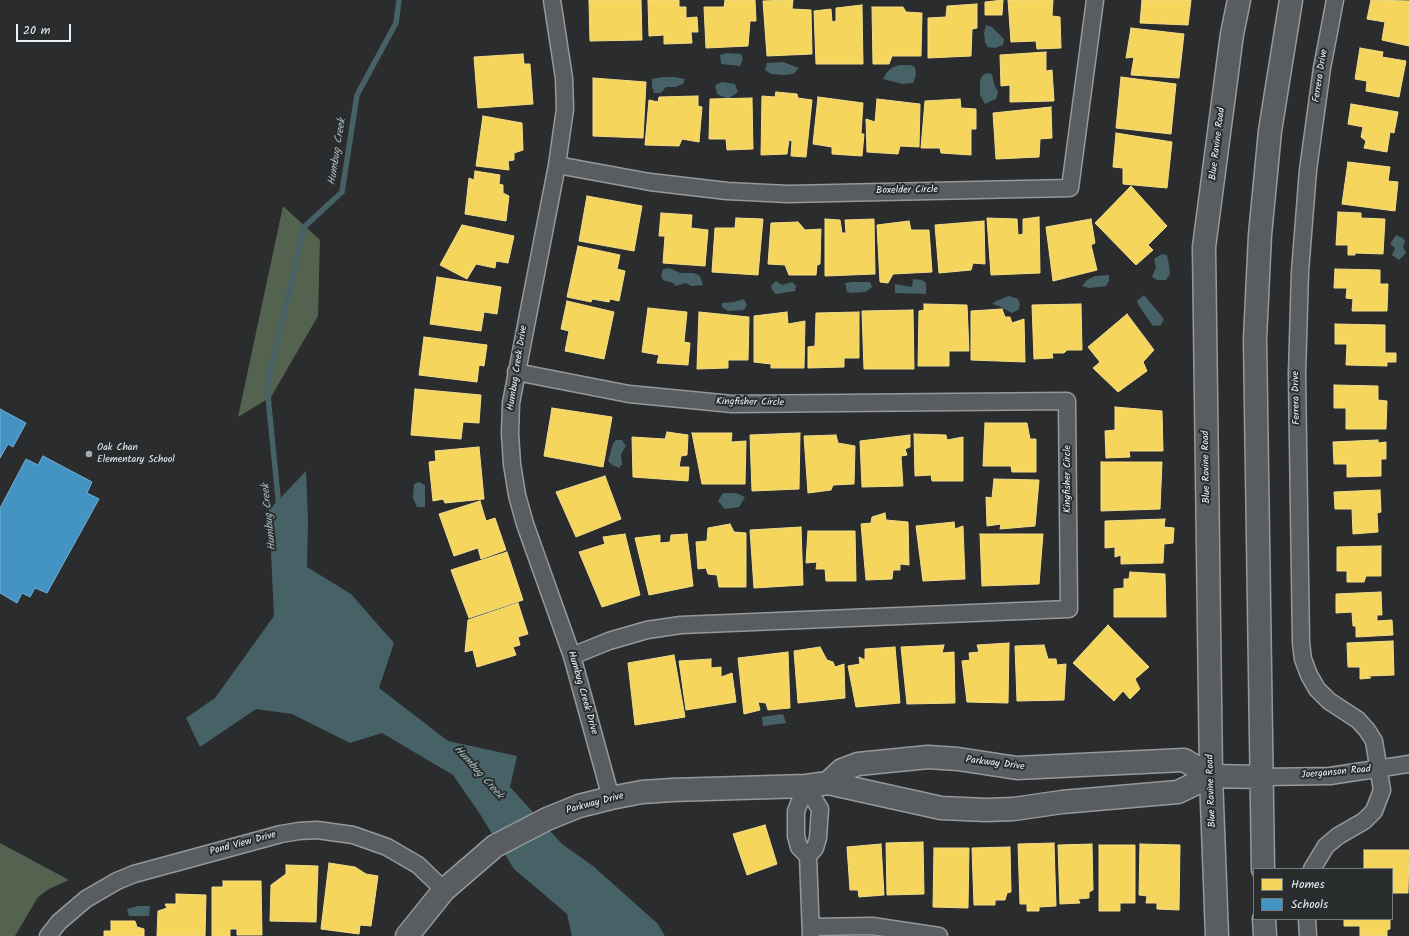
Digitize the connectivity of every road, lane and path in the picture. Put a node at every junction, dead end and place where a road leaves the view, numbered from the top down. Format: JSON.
{"nodes":[{"id":1,"x":552,"y":0,"type":"edge"},
{"id":2,"x":1096,"y":0,"type":"edge"},
{"id":3,"x":1239,"y":0,"type":"edge"},
{"id":4,"x":1291,"y":0,"type":"edge"},
{"id":5,"x":1335,"y":0,"type":"edge"},
{"id":6,"x":557,"y":164,"type":"junction"},
{"id":7,"x":516,"y":372,"type":"junction"},
{"id":8,"x":572,"y":656,"type":"junction"},
{"id":9,"x":1409,"y":764,"type":"edge"},
{"id":10,"x":1379,"y":770,"type":"junction"},
{"id":11,"x":1212,"y":776,"type":"junction"},
{"id":12,"x":1262,"y":777,"type":"junction"},
{"id":13,"x":828,"y":783,"type":"junction"},
{"id":14,"x":806,"y":786,"type":"junction"},
{"id":15,"x":611,"y":798,"type":"junction"},
{"id":16,"x":808,"y":856,"type":"junction"},
{"id":17,"x":1263,"y":868,"type":"edge"},
{"id":18,"x":1312,"y":868,"type":"edge"},
{"id":19,"x":444,"y":890,"type":"junction"},
{"id":20,"x":1264,"y":920,"type":"edge"},
{"id":21,"x":1307,"y":920,"type":"edge"},
{"id":22,"x":811,"y":932,"type":"edge"},
{"id":23,"x":48,"y":936,"type":"edge"},
{"id":24,"x":407,"y":936,"type":"edge"},
{"id":25,"x":939,"y":936,"type":"edge"},
{"id":26,"x":1217,"y":936,"type":"edge"},
{"id":27,"x":1265,"y":936,"type":"edge"},
{"id":28,"x":1308,"y":936,"type":"edge"}],
"edges":[{"from":1,"to":6,"type":"street","name":"Humbug Creek Drive"},
{"from":2,"to":6,"type":"street","name":"Boxelder Circle"},
{"from":3,"to":11,"type":"main road","name":"Blue Ravine Road"},
{"from":4,"to":12,"type":"main road"},
{"from":5,"to":10,"type":"street","name":"Ferrera Drive"},
{"from":6,"to":7,"type":"street","name":"Humbug Creek Drive"},
{"from":7,"to":8,"type":"street","name":"Humbug Creek Drive"},
{"from":7,"to":8,"type":"street","name":"Kingfisher Circle"},
{"from":8,"to":15,"type":"street","name":"Humbug Creek Drive"},
{"from":9,"to":10,"type":"street","name":"Joerganson Road"},
{"from":10,"to":12,"type":"street","name":"Joerganson Road"},
{"from":10,"to":18,"type":"street","name":"Ferrera Drive"},
{"from":11,"to":12,"type":"main road","name":"Parkway Drive"},
{"from":11,"to":13,"type":"main road","name":"Parkway Drive"},
{"from":11,"to":13,"type":"main road","name":"Parkway Drive"},
{"from":11,"to":26,"type":"main road","name":"Blue Ravine Road"},
{"from":12,"to":17,"type":"main road"},
{"from":13,"to":14,"type":"main road","name":"Parkway Drive"},
{"from":14,"to":15,"type":"main road","name":"Parkway Drive"},
{"from":14,"to":16,"type":"street"},
{"from":14,"to":16,"type":"street"},
{"from":15,"to":19,"type":"main road","name":"Parkway Drive"},
{"from":16,"to":22,"type":"street"},
{"from":19,"to":23,"type":"street","name":"Pond View Drive"},
{"from":19,"to":24,"type":"main road","name":"Parkway Drive"},
{"from":20,"to":27,"type":"main road"},
{"from":21,"to":28,"type":"street"},
{"from":22,"to":25,"type":"street"}]}
